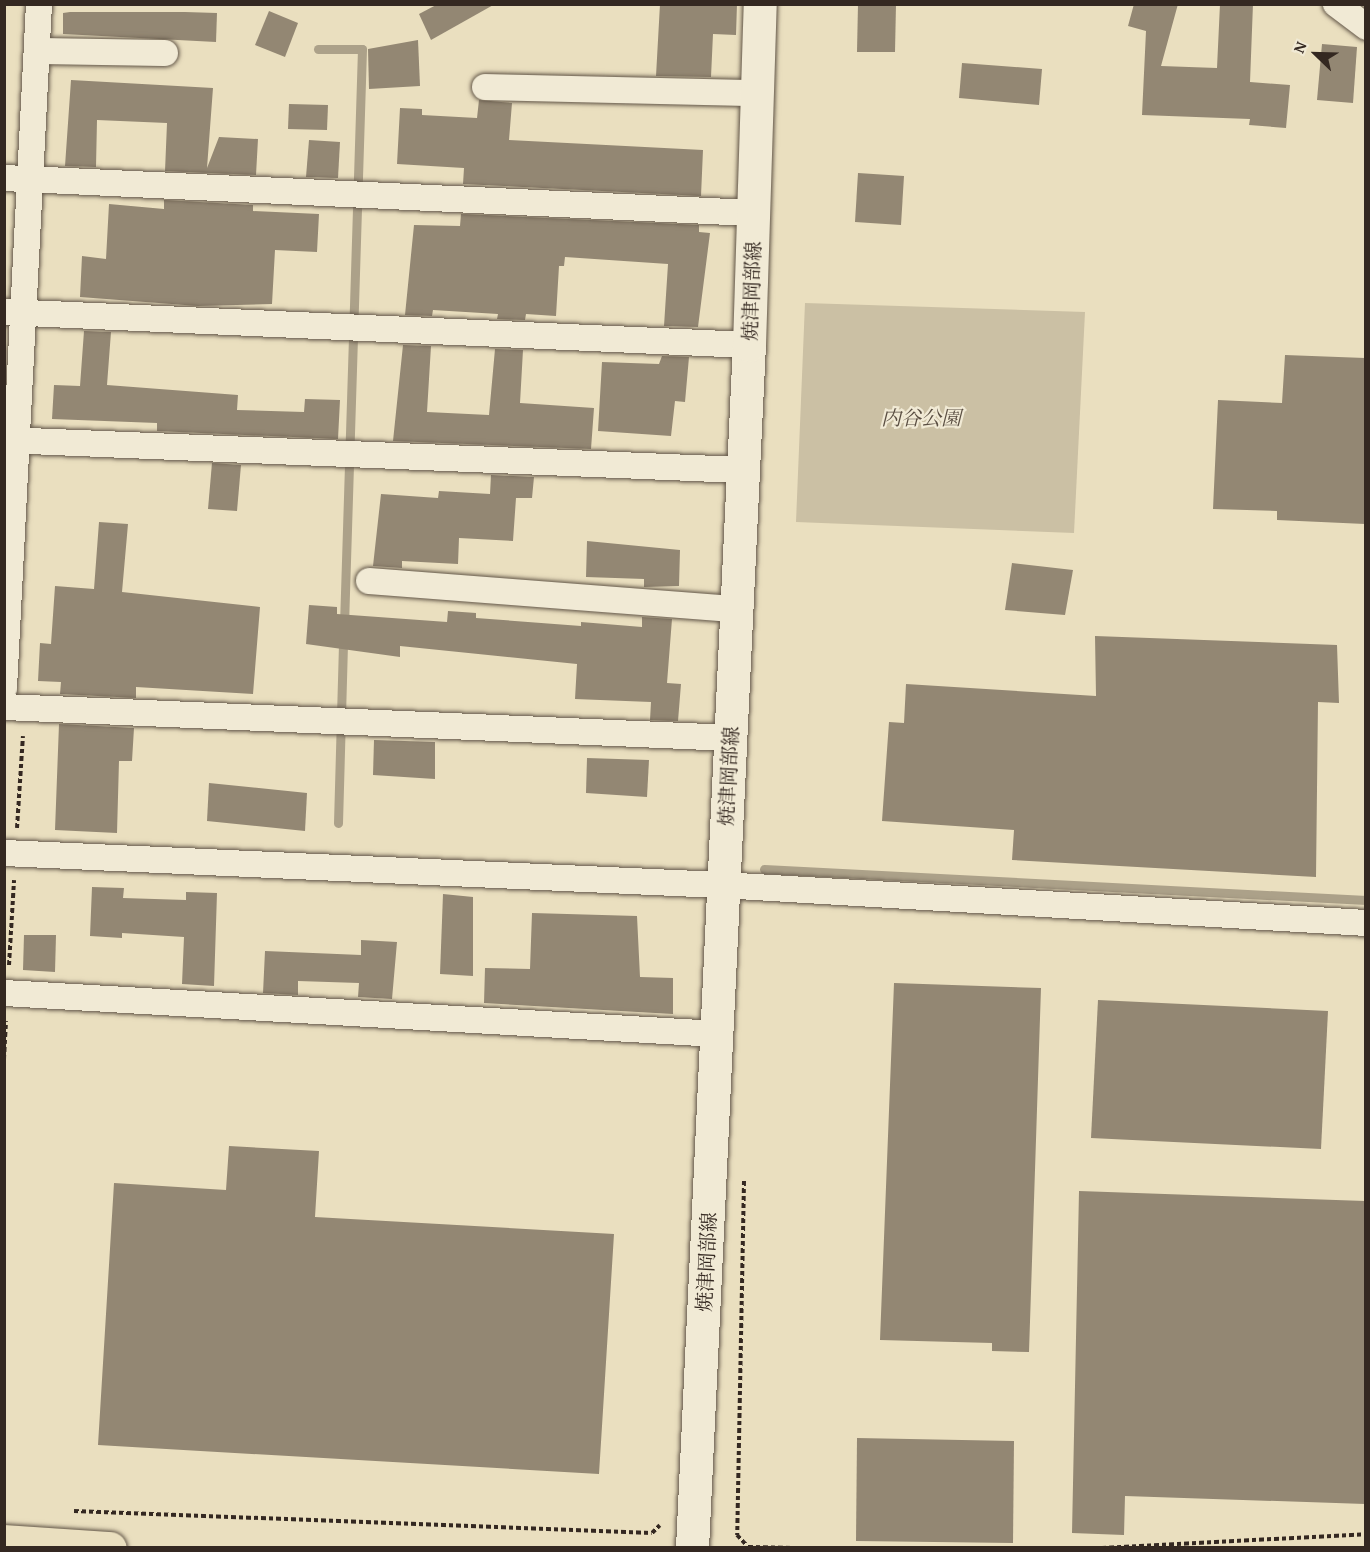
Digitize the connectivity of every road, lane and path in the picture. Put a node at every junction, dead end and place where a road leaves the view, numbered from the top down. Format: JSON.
{"nodes":[{"id":1,"x":39,"y":4,"type":"edge"},
{"id":2,"x":760,"y":4,"type":"edge"},
{"id":3,"x":1336,"y":4,"type":"edge"},
{"id":4,"x":1365,"y":27,"type":"edge"},
{"id":5,"x":38,"y":51,"type":"junction"},
{"id":6,"x":165,"y":53,"type":"dead end"},
{"id":7,"x":485,"y":87,"type":"dead end"},
{"id":8,"x":757,"y":93,"type":"junction"},
{"id":9,"x":4,"y":178,"type":"edge"},
{"id":10,"x":31,"y":179,"type":"junction"},
{"id":11,"x":753,"y":213,"type":"junction"},
{"id":12,"x":14,"y":312,"type":"edge"},
{"id":13,"x":749,"y":345,"type":"junction"},
{"id":14,"x":10,"y":441,"type":"edge"},
{"id":15,"x":742,"y":470,"type":"junction"},
{"id":16,"x":7,"y":568,"type":"edge"},
{"id":17,"x":369,"y":581,"type":"dead end"},
{"id":18,"x":736,"y":609,"type":"junction"},
{"id":19,"x":4,"y":688,"type":"edge"},
{"id":20,"x":4,"y":707,"type":"edge"},
{"id":21,"x":731,"y":738,"type":"junction"},
{"id":22,"x":4,"y":853,"type":"edge"},
{"id":23,"x":721,"y":885,"type":"junction"},
{"id":24,"x":1365,"y":923,"type":"edge"},
{"id":25,"x":4,"y":993,"type":"edge"},
{"id":26,"x":717,"y":1034,"type":"junction"},
{"id":27,"x":744,"y":1178,"type":"dead end"},
{"id":28,"x":63,"y":1510,"type":"dead end"},
{"id":29,"x":663,"y":1523,"type":"dead end"},
{"id":30,"x":1365,"y":1534,"type":"edge"},
{"id":31,"x":4,"y":1541,"type":"edge"},
{"id":32,"x":110,"y":1548,"type":"edge"},
{"id":33,"x":692,"y":1548,"type":"edge"},
{"id":34,"x":794,"y":1548,"type":"edge"},
{"id":35,"x":1102,"y":1548,"type":"edge"}],
"edges":[{"from":1,"to":5,"type":"street"},
{"from":2,"to":8,"type":"main road","name":"焼津岡部線"},
{"from":3,"to":4,"type":"street"},
{"from":5,"to":6,"type":"street"},
{"from":5,"to":10,"type":"street"},
{"from":7,"to":8,"type":"street"},
{"from":8,"to":11,"type":"main road","name":"焼津岡部線"},
{"from":9,"to":10,"type":"street"},
{"from":10,"to":11,"type":"street"},
{"from":10,"to":12,"type":"street"},
{"from":11,"to":13,"type":"main road","name":"焼津岡部線"},
{"from":12,"to":13,"type":"street"},
{"from":12,"to":14,"type":"street"},
{"from":13,"to":15,"type":"main road","name":"焼津岡部線"},
{"from":14,"to":15,"type":"street"},
{"from":14,"to":16,"type":"street"},
{"from":15,"to":18,"type":"main road","name":"焼津岡部線"},
{"from":16,"to":19,"type":"street"},
{"from":17,"to":18,"type":"street"},
{"from":18,"to":21,"type":"main road","name":"焼津岡部線"},
{"from":20,"to":21,"type":"street"},
{"from":21,"to":23,"type":"main road","name":"焼津岡部線"},
{"from":22,"to":23,"type":"street"},
{"from":23,"to":24,"type":"street"},
{"from":23,"to":26,"type":"main road","name":"焼津岡部線"},
{"from":25,"to":26,"type":"street"},
{"from":26,"to":33,"type":"main road","name":"焼津岡部線"},
{"from":27,"to":34,"type":"path"},
{"from":28,"to":29,"type":"path"},
{"from":30,"to":35,"type":"path"},
{"from":31,"to":32,"type":"main road"}]}
